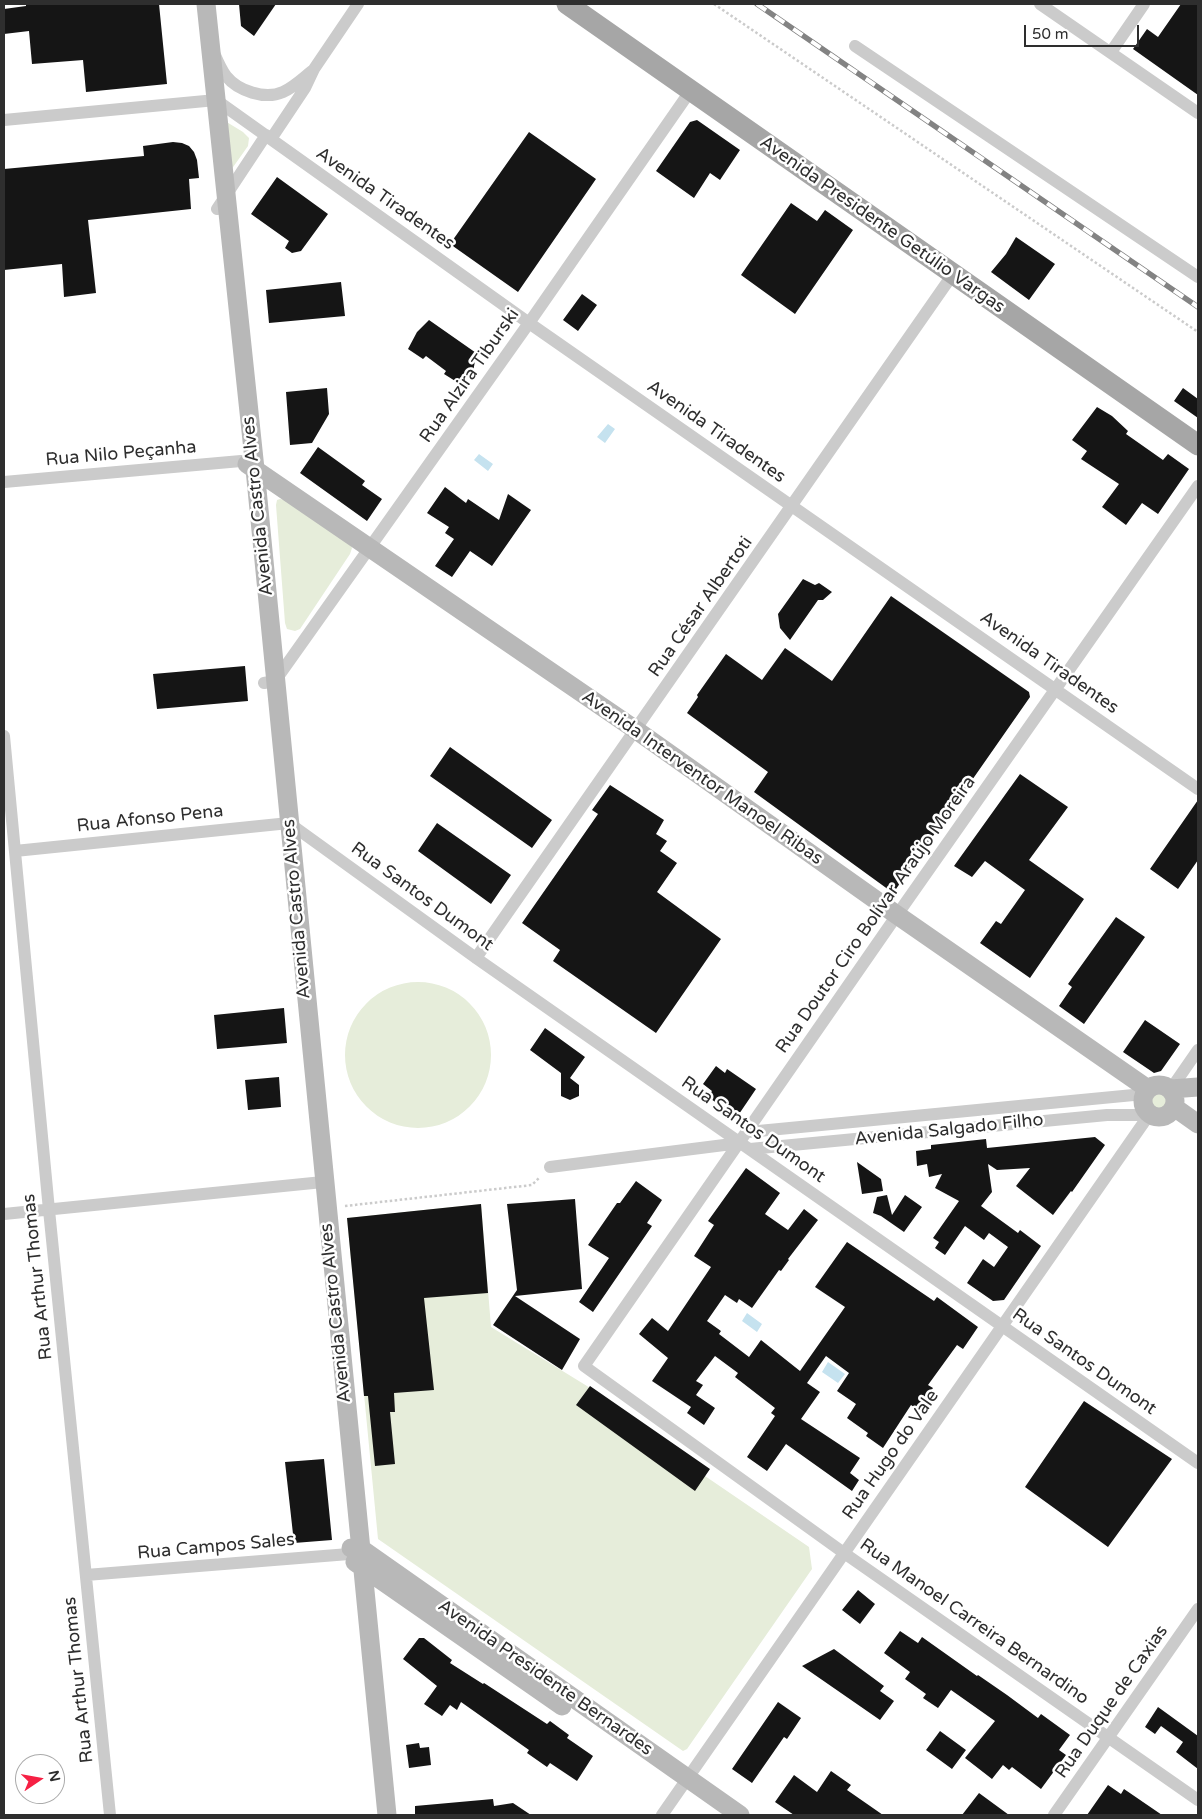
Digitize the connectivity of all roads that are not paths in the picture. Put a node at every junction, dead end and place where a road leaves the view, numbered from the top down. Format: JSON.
{"nodes":[{"id":1,"x":195,"y":4,"type":"edge"},
{"id":2,"x":206,"y":4,"type":"edge"},
{"id":3,"x":358,"y":4,"type":"edge"},
{"id":4,"x":567,"y":4,"type":"edge"},
{"id":5,"x":1040,"y":4,"type":"edge"},
{"id":6,"x":1144,"y":4,"type":"edge"},
{"id":7,"x":210,"y":46,"type":"junction"},
{"id":8,"x":856,"y":46,"type":"dead end"},
{"id":9,"x":1111,"y":52,"type":"junction"},
{"id":10,"x":314,"y":70,"type":"junction"},
{"id":11,"x":690,"y":90,"type":"junction"},
{"id":12,"x":211,"y":101,"type":"junction"},
{"id":13,"x":1198,"y":113,"type":"edge"},
{"id":14,"x":4,"y":120,"type":"edge"},
{"id":15,"x":268,"y":137,"type":"junction"},
{"id":16,"x":222,"y":202,"type":"junction"},
{"id":17,"x":953,"y":274,"type":"junction"},
{"id":18,"x":1198,"y":277,"type":"edge"},
{"id":19,"x":529,"y":323,"type":"junction"},
{"id":20,"x":1198,"y":445,"type":"edge"},
{"id":21,"x":248,"y":465,"type":"junction"},
{"id":22,"x":4,"y":482,"type":"edge"},
{"id":23,"x":1198,"y":486,"type":"edge"},
{"id":24,"x":792,"y":506,"type":"junction"},
{"id":25,"x":370,"y":547,"type":"junction"},
{"id":26,"x":270,"y":682,"type":"junction"},
{"id":27,"x":1056,"y":689,"type":"junction"},
{"id":28,"x":636,"y":730,"type":"junction"},
{"id":29,"x":4,"y":736,"type":"edge"},
{"id":30,"x":1198,"y":789,"type":"edge"},
{"id":31,"x":283,"y":823,"type":"junction"},
{"id":32,"x":11,"y":843,"type":"edge"},
{"id":33,"x":897,"y":915,"type":"junction"},
{"id":34,"x":476,"y":958,"type":"junction"},
{"id":35,"x":1198,"y":1050,"type":"edge"},
{"id":36,"x":1198,"y":1087,"type":"edge"},
{"id":37,"x":1146,"y":1091,"type":"junction"},
{"id":38,"x":1172,"y":1098,"type":"junction"},
{"id":39,"x":1198,"y":1105,"type":"edge"},
{"id":40,"x":974,"y":1110,"type":"junction"},
{"id":41,"x":1149,"y":1114,"type":"junction"},
{"id":42,"x":1198,"y":1124,"type":"edge"},
{"id":43,"x":975,"y":1127,"type":"junction"},
{"id":44,"x":748,"y":1132,"type":"junction"},
{"id":45,"x":745,"y":1146,"type":"junction"},
{"id":46,"x":550,"y":1167,"type":"road end"},
{"id":47,"x":318,"y":1183,"type":"junction"},
{"id":48,"x":49,"y":1210,"type":"junction"},
{"id":49,"x":4,"y":1214,"type":"edge"},
{"id":50,"x":1003,"y":1327,"type":"junction"},
{"id":51,"x":334,"y":1350,"type":"junction"},
{"id":52,"x":584,"y":1366,"type":"joint"},
{"id":53,"x":1198,"y":1464,"type":"edge"},
{"id":54,"x":844,"y":1553,"type":"junction"},
{"id":55,"x":354,"y":1555,"type":"junction"},
{"id":56,"x":86,"y":1575,"type":"junction"},
{"id":57,"x":1198,"y":1609,"type":"edge"},
{"id":58,"x":371,"y":1719,"type":"junction"},
{"id":59,"x":1108,"y":1738,"type":"junction"},
{"id":60,"x":684,"y":1784,"type":"junction"},
{"id":61,"x":1198,"y":1800,"type":"edge"},
{"id":62,"x":110,"y":1815,"type":"edge"},
{"id":63,"x":376,"y":1815,"type":"edge"},
{"id":64,"x":387,"y":1815,"type":"edge"},
{"id":65,"x":662,"y":1815,"type":"edge"},
{"id":66,"x":720,"y":1815,"type":"edge"},
{"id":67,"x":740,"y":1815,"type":"edge"},
{"id":68,"x":1054,"y":1815,"type":"edge"}],
"edges":[{"from":1,"to":12,"type":"main road","name":"Avenida Castro Alves"},
{"from":2,"to":7,"type":"main road","name":"Avenida Castro Alves"},
{"from":3,"to":10,"type":"street"},
{"from":4,"to":11,"type":"main road","name":"Avenida Presidente Getúlio Vargas"},
{"from":5,"to":9,"type":"street"},
{"from":6,"to":9,"type":"street"},
{"from":7,"to":10,"type":"street"},
{"from":7,"to":12,"type":"main road","name":"Avenida Castro Alves"},
{"from":8,"to":18,"type":"street"},
{"from":9,"to":13,"type":"street"},
{"from":10,"to":15,"type":"street"},
{"from":11,"to":17,"type":"main road","name":"Avenida Presidente Getúlio Vargas"},
{"from":11,"to":19,"type":"street","name":"Rua Alzira Tiburski"},
{"from":12,"to":14,"type":"street"},
{"from":12,"to":15,"type":"street","name":"Avenida Tiradentes"},
{"from":12,"to":16,"type":"main road","name":"Avenida Castro Alves"},
{"from":15,"to":16,"type":"street"},
{"from":15,"to":19,"type":"street","name":"Avenida Tiradentes"},
{"from":16,"to":21,"type":"main road","name":"Avenida Castro Alves"},
{"from":17,"to":20,"type":"main road","name":"Avenida Presidente Getúlio Vargas"},
{"from":17,"to":24,"type":"street","name":"Rua César Albertoti"},
{"from":19,"to":24,"type":"street","name":"Avenida Tiradentes"},
{"from":19,"to":25,"type":"street","name":"Rua Alzira Tiburski"},
{"from":21,"to":22,"type":"street","name":"Rua Nilo Peçanha"},
{"from":21,"to":25,"type":"main road","name":"Avenida Interventor Manoel Ribas"},
{"from":21,"to":26,"type":"main road","name":"Avenida Castro Alves"},
{"from":23,"to":27,"type":"street","name":"Rua Doutor Ciro Bolívar Araújo Moreira"},
{"from":24,"to":27,"type":"street","name":"Avenida Tiradentes"},
{"from":24,"to":28,"type":"street","name":"Rua César Albertoti"},
{"from":25,"to":26,"type":"street","name":"Rua Alzira Tiburski"},
{"from":25,"to":28,"type":"main road","name":"Avenida Interventor Manoel Ribas"},
{"from":26,"to":31,"type":"main road","name":"Avenida Castro Alves"},
{"from":27,"to":30,"type":"street","name":"Avenida Tiradentes"},
{"from":27,"to":33,"type":"street","name":"Rua Doutor Ciro Bolívar Araújo Moreira"},
{"from":28,"to":33,"type":"main road","name":"Avenida Interventor Manoel Ribas"},
{"from":28,"to":34,"type":"street","name":"Rua César Albertoti"},
{"from":29,"to":32,"type":"street","name":"Rua Arthur Thomas"},
{"from":31,"to":32,"type":"street","name":"Rua Afonso Pena"},
{"from":31,"to":34,"type":"street","name":"Rua Santos Dumont"},
{"from":31,"to":47,"type":"main road","name":"Avenida Castro Alves"},
{"from":32,"to":48,"type":"street","name":"Rua Arthur Thomas"},
{"from":33,"to":37,"type":"main road","name":"Avenida Interventor Manoel Ribas"},
{"from":33,"to":44,"type":"street","name":"Rua Doutor Ciro Bolívar Araújo Moreira"},
{"from":34,"to":45,"type":"street","name":"Rua Santos Dumont"},
{"from":35,"to":38,"type":"street"},
{"from":36,"to":38,"type":"main road"},
{"from":37,"to":38,"type":"main road"},
{"from":37,"to":40,"type":"street","name":"Avenida Salgado Filho"},
{"from":37,"to":41,"type":"main road"},
{"from":38,"to":39,"type":"main road"},
{"from":38,"to":41,"type":"main road"},
{"from":38,"to":42,"type":"main road"},
{"from":40,"to":43,"type":"street"},
{"from":40,"to":44,"type":"street","name":"Avenida Salgado Filho"},
{"from":41,"to":43,"type":"street","name":"Avenida Salgado Filho"},
{"from":41,"to":50,"type":"street","name":"Rua Hugo do Vale"},
{"from":43,"to":45,"type":"street","name":"Avenida Salgado Filho"},
{"from":44,"to":45,"type":"street","name":"Rua Doutor Ciro Bolívar Araújo Moreira"},
{"from":45,"to":46,"type":"street","name":"Avenida Salgado Filho"},
{"from":45,"to":50,"type":"street","name":"Rua Santos Dumont"},
{"from":45,"to":52,"type":"street","name":"Rua Doutor Ciro Bolívar Araújo Moreira"},
{"from":47,"to":48,"type":"street"},
{"from":47,"to":51,"type":"main road","name":"Avenida Castro Alves"},
{"from":47,"to":51,"type":"main road","name":"Avenida Castro Alves"},
{"from":48,"to":49,"type":"street"},
{"from":48,"to":56,"type":"street","name":"Rua Arthur Thomas"},
{"from":50,"to":53,"type":"street","name":"Rua Santos Dumont"},
{"from":50,"to":54,"type":"street","name":"Rua Hugo do Vale"},
{"from":51,"to":55,"type":"main road","name":"Avenida Castro Alves"},
{"from":52,"to":54,"type":"street","name":"Rua Manoel Carreira Bernardino"},
{"from":54,"to":59,"type":"street","name":"Rua Manoel Carreira Bernardino"},
{"from":54,"to":60,"type":"street","name":"Rua Hugo do Vale"},
{"from":55,"to":56,"type":"street","name":"Rua Campos Sales"},
{"from":55,"to":58,"type":"main road","name":"Avenida Castro Alves"},
{"from":55,"to":60,"type":"main road","name":"Avenida Presidente Bernardes"},
{"from":56,"to":62,"type":"street","name":"Rua Arthur Thomas"},
{"from":57,"to":59,"type":"street","name":"Rua Duque de Caxias"},
{"from":58,"to":63,"type":"main road","name":"Avenida Castro Alves"},
{"from":58,"to":64,"type":"main road","name":"Avenida Castro Alves"},
{"from":59,"to":61,"type":"street","name":"Rua Manoel Carreira Bernardino"},
{"from":59,"to":68,"type":"street","name":"Rua Duque de Caxias"},
{"from":60,"to":65,"type":"street","name":"Rua Hugo do Vale"},
{"from":60,"to":66,"type":"main road","name":"Avenida Presidente Bernardes"},
{"from":60,"to":67,"type":"main road","name":"Avenida Presidente Bernardes"}]}
